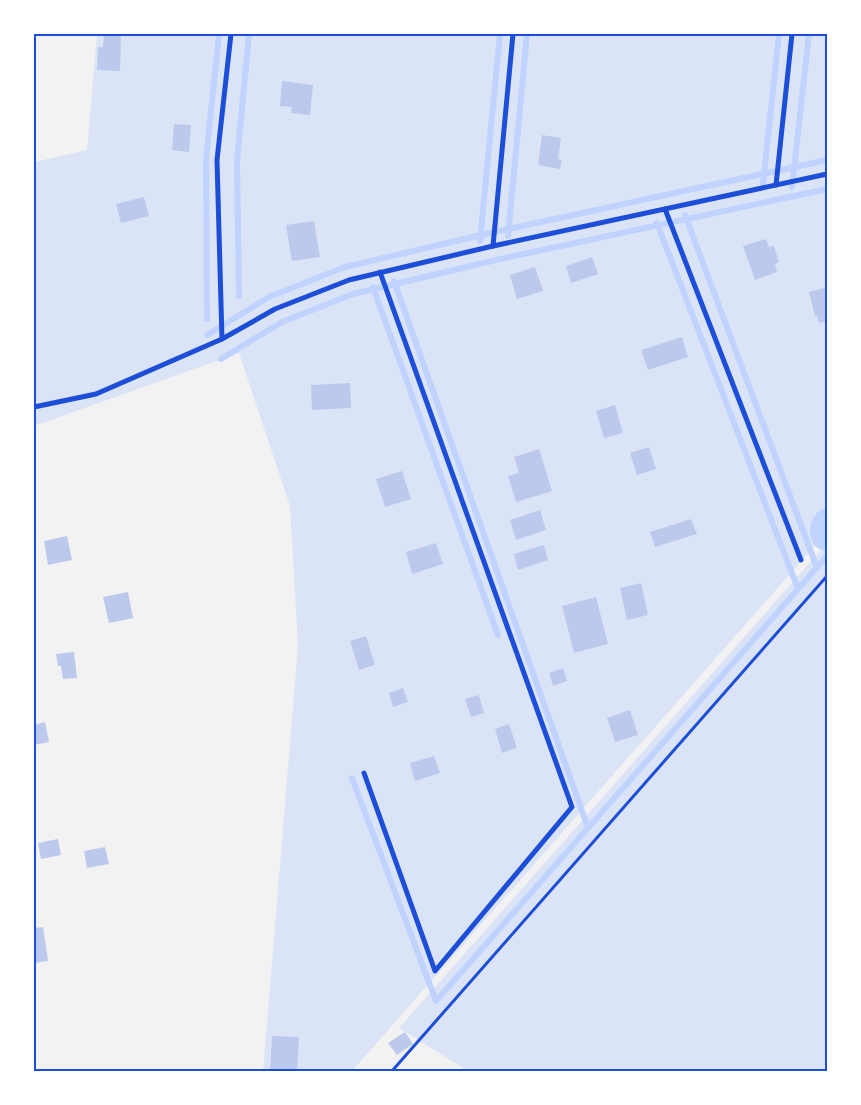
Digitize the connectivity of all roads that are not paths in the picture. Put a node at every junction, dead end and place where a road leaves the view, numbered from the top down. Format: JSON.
{"nodes":[{"id":1,"x":231,"y":34,"type":"edge"},
{"id":2,"x":513,"y":34,"type":"edge"},
{"id":3,"x":792,"y":34,"type":"edge"},
{"id":4,"x":827,"y":174,"type":"edge"},
{"id":5,"x":776,"y":185,"type":"junction"},
{"id":6,"x":665,"y":209,"type":"junction"},
{"id":7,"x":493,"y":246,"type":"junction"},
{"id":8,"x":380,"y":272,"type":"junction"},
{"id":9,"x":222,"y":339,"type":"junction"},
{"id":10,"x":34,"y":406,"type":"edge"},
{"id":11,"x":801,"y":560,"type":"dead end"},
{"id":12,"x":364,"y":773,"type":"dead end"}],
"edges":[{"from":1,"to":9,"type":"street"},
{"from":2,"to":7,"type":"street"},
{"from":3,"to":5,"type":"street"},
{"from":4,"to":5,"type":"street"},
{"from":5,"to":6,"type":"street"},
{"from":6,"to":7,"type":"street"},
{"from":6,"to":11,"type":"street"},
{"from":7,"to":8,"type":"street"},
{"from":8,"to":9,"type":"street"},
{"from":8,"to":12,"type":"street"},
{"from":9,"to":10,"type":"street"}]}
